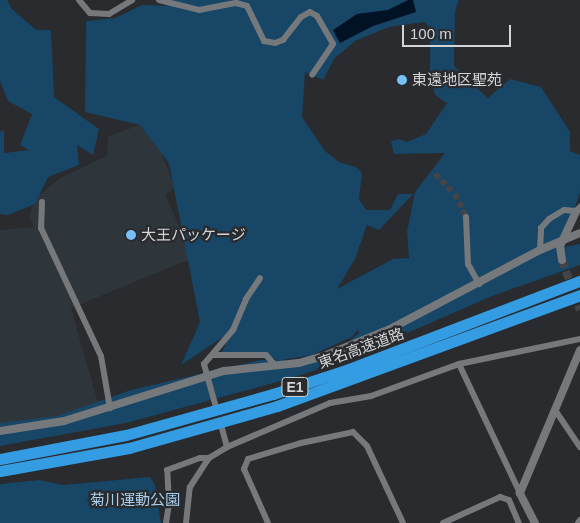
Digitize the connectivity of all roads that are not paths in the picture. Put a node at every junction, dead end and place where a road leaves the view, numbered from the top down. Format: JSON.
{"nodes":[{"id":1,"x":79,"y":0,"type":"edge"},
{"id":2,"x":132,"y":0,"type":"edge"},
{"id":3,"x":159,"y":0,"type":"edge"},
{"id":4,"x":312,"y":75,"type":"dead end"},
{"id":5,"x":42,"y":202,"type":"dead end"},
{"id":6,"x":578,"y":209,"type":"edge"},
{"id":7,"x":466,"y":217,"type":"tunnel mouth"},
{"id":8,"x":580,"y":233,"type":"edge"},
{"id":9,"x":540,"y":250,"type":"junction"},
{"id":10,"x":562,"y":260,"type":"tunnel mouth"},
{"id":11,"x":260,"y":278,"type":"dead end"},
{"id":12,"x":580,"y":281,"type":"edge"},
{"id":13,"x":479,"y":284,"type":"junction"},
{"id":14,"x":580,"y":295,"type":"edge"},
{"id":15,"x":580,"y":339,"type":"edge"},
{"id":16,"x":580,"y":350,"type":"edge"},
{"id":17,"x":213,"y":355,"type":"junction"},
{"id":18,"x":459,"y":364,"type":"junction"},
{"id":19,"x":274,"y":365,"type":"junction"},
{"id":20,"x":110,"y":408,"type":"junction"},
{"id":21,"x":555,"y":410,"type":"junction"},
{"id":22,"x":0,"y":431,"type":"edge"},
{"id":23,"x":227,"y":445,"type":"junction"},
{"id":24,"x":580,"y":447,"type":"edge"},
{"id":25,"x":0,"y":458,"type":"edge"},
{"id":26,"x":209,"y":458,"type":"junction"},
{"id":27,"x":0,"y":471,"type":"edge"},
{"id":28,"x":520,"y":493,"type":"junction"},
{"id":29,"x":580,"y":520,"type":"edge"},
{"id":30,"x":166,"y":523,"type":"edge"},
{"id":31,"x":186,"y":523,"type":"edge"},
{"id":32,"x":268,"y":523,"type":"edge"},
{"id":33,"x":403,"y":523,"type":"edge"},
{"id":34,"x":443,"y":523,"type":"edge"},
{"id":35,"x":519,"y":523,"type":"edge"},
{"id":36,"x":535,"y":523,"type":"edge"},
{"id":37,"x":578,"y":523,"type":"edge"}],
"edges":[{"from":1,"to":2,"type":"street"},
{"from":3,"to":4,"type":"street"},
{"from":5,"to":20,"type":"street"},
{"from":6,"to":9,"type":"street"},
{"from":6,"to":10,"type":"street"},
{"from":7,"to":13,"type":"street"},
{"from":8,"to":9,"type":"street"},
{"from":9,"to":13,"type":"street"},
{"from":11,"to":17,"type":"street"},
{"from":12,"to":25,"type":"highway","name":"東名高速道路","number":"E1"},
{"from":13,"to":19,"type":"street"},
{"from":14,"to":27,"type":"highway","name":"東名高速道路","number":"E1"},
{"from":15,"to":18,"type":"street"},
{"from":16,"to":21,"type":"street"},
{"from":17,"to":19,"type":"street"},
{"from":17,"to":23,"type":"street"},
{"from":18,"to":23,"type":"street"},
{"from":18,"to":28,"type":"street"},
{"from":19,"to":20,"type":"street"},
{"from":20,"to":22,"type":"street"},
{"from":21,"to":24,"type":"street"},
{"from":21,"to":28,"type":"street"},
{"from":23,"to":26,"type":"street"},
{"from":26,"to":30,"type":"street"},
{"from":26,"to":31,"type":"street"},
{"from":28,"to":36,"type":"street"},
{"from":29,"to":37,"type":"street"},
{"from":32,"to":33,"type":"street"},
{"from":34,"to":35,"type":"street"}]}
